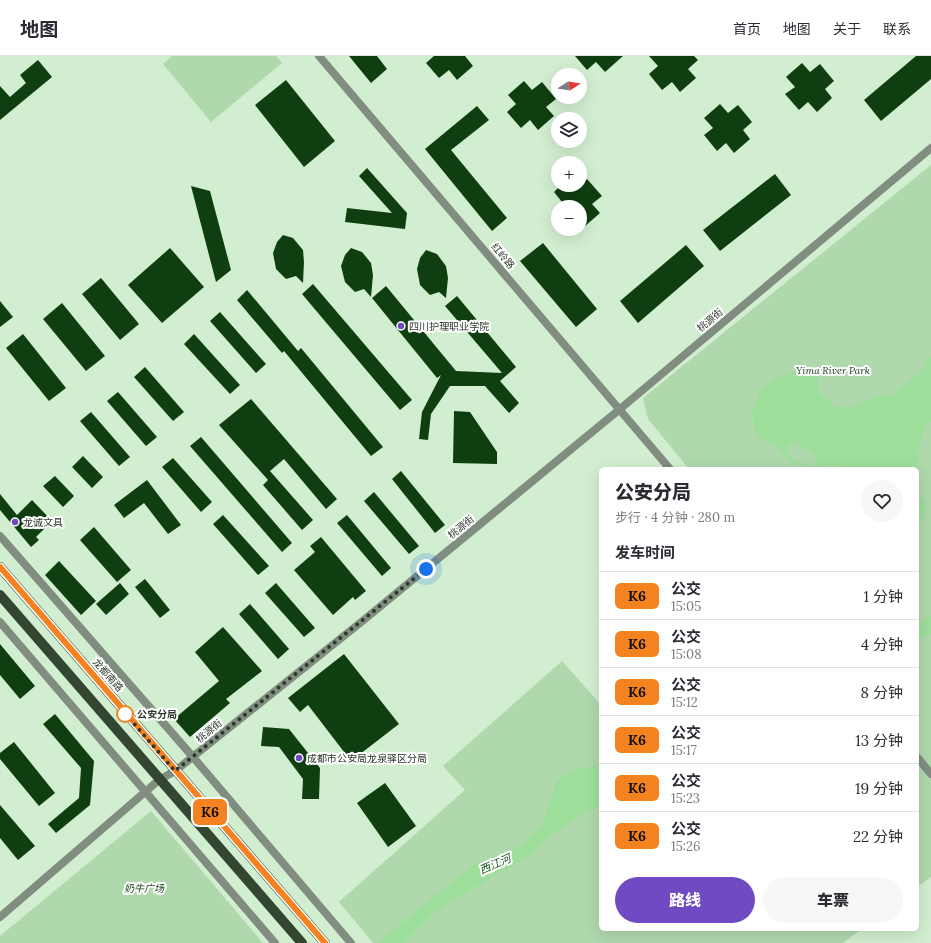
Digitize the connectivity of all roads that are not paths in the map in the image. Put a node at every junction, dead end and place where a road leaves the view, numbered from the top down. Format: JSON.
{"nodes":[{"id":1,"x":319,"y":56,"type":"edge"},
{"id":2,"x":931,"y":148,"type":"edge"},
{"id":3,"x":620,"y":409,"type":"junction"},
{"id":4,"x":668,"y":467,"type":"edge"},
{"id":5,"x":0,"y":536,"type":"edge"},
{"id":6,"x":0,"y":567,"type":"edge"},
{"id":7,"x":0,"y":595,"type":"edge"},
{"id":8,"x":0,"y":622,"type":"edge"},
{"id":9,"x":193,"y":757,"type":"junction"},
{"id":10,"x":919,"y":759,"type":"edge"},
{"id":11,"x":175,"y":771,"type":"junction"},
{"id":12,"x":931,"y":774,"type":"edge"},
{"id":13,"x":159,"y":780,"type":"junction"},
{"id":14,"x":145,"y":792,"type":"junction"},
{"id":15,"x":0,"y":917,"type":"edge"},
{"id":16,"x":350,"y":942,"type":"edge"},
{"id":17,"x":275,"y":943,"type":"edge"},
{"id":18,"x":302,"y":943,"type":"edge"},
{"id":19,"x":325,"y":943,"type":"edge"}],
"edges":[{"from":1,"to":3,"type":"street","name":"红岭路"},
{"from":2,"to":3,"type":"street","name":"桃源街"},
{"from":3,"to":4,"type":"street","name":"红岭路"},
{"from":3,"to":9,"type":"street","name":"桃源街"},
{"from":5,"to":9,"type":"street"},
{"from":6,"to":11,"type":"main road","name":"龙都南路"},
{"from":7,"to":13,"type":"main road"},
{"from":8,"to":14,"type":"street"},
{"from":9,"to":11,"type":"street","name":"桃源街"},
{"from":9,"to":16,"type":"street"},
{"from":10,"to":12,"type":"street"},
{"from":11,"to":13,"type":"street","name":"桃源街"},
{"from":11,"to":19,"type":"main road","name":"龙都南路"},
{"from":13,"to":14,"type":"street","name":"桃源街"},
{"from":13,"to":18,"type":"main road"},
{"from":14,"to":15,"type":"street","name":"桃源街"},
{"from":14,"to":17,"type":"street"}]}
